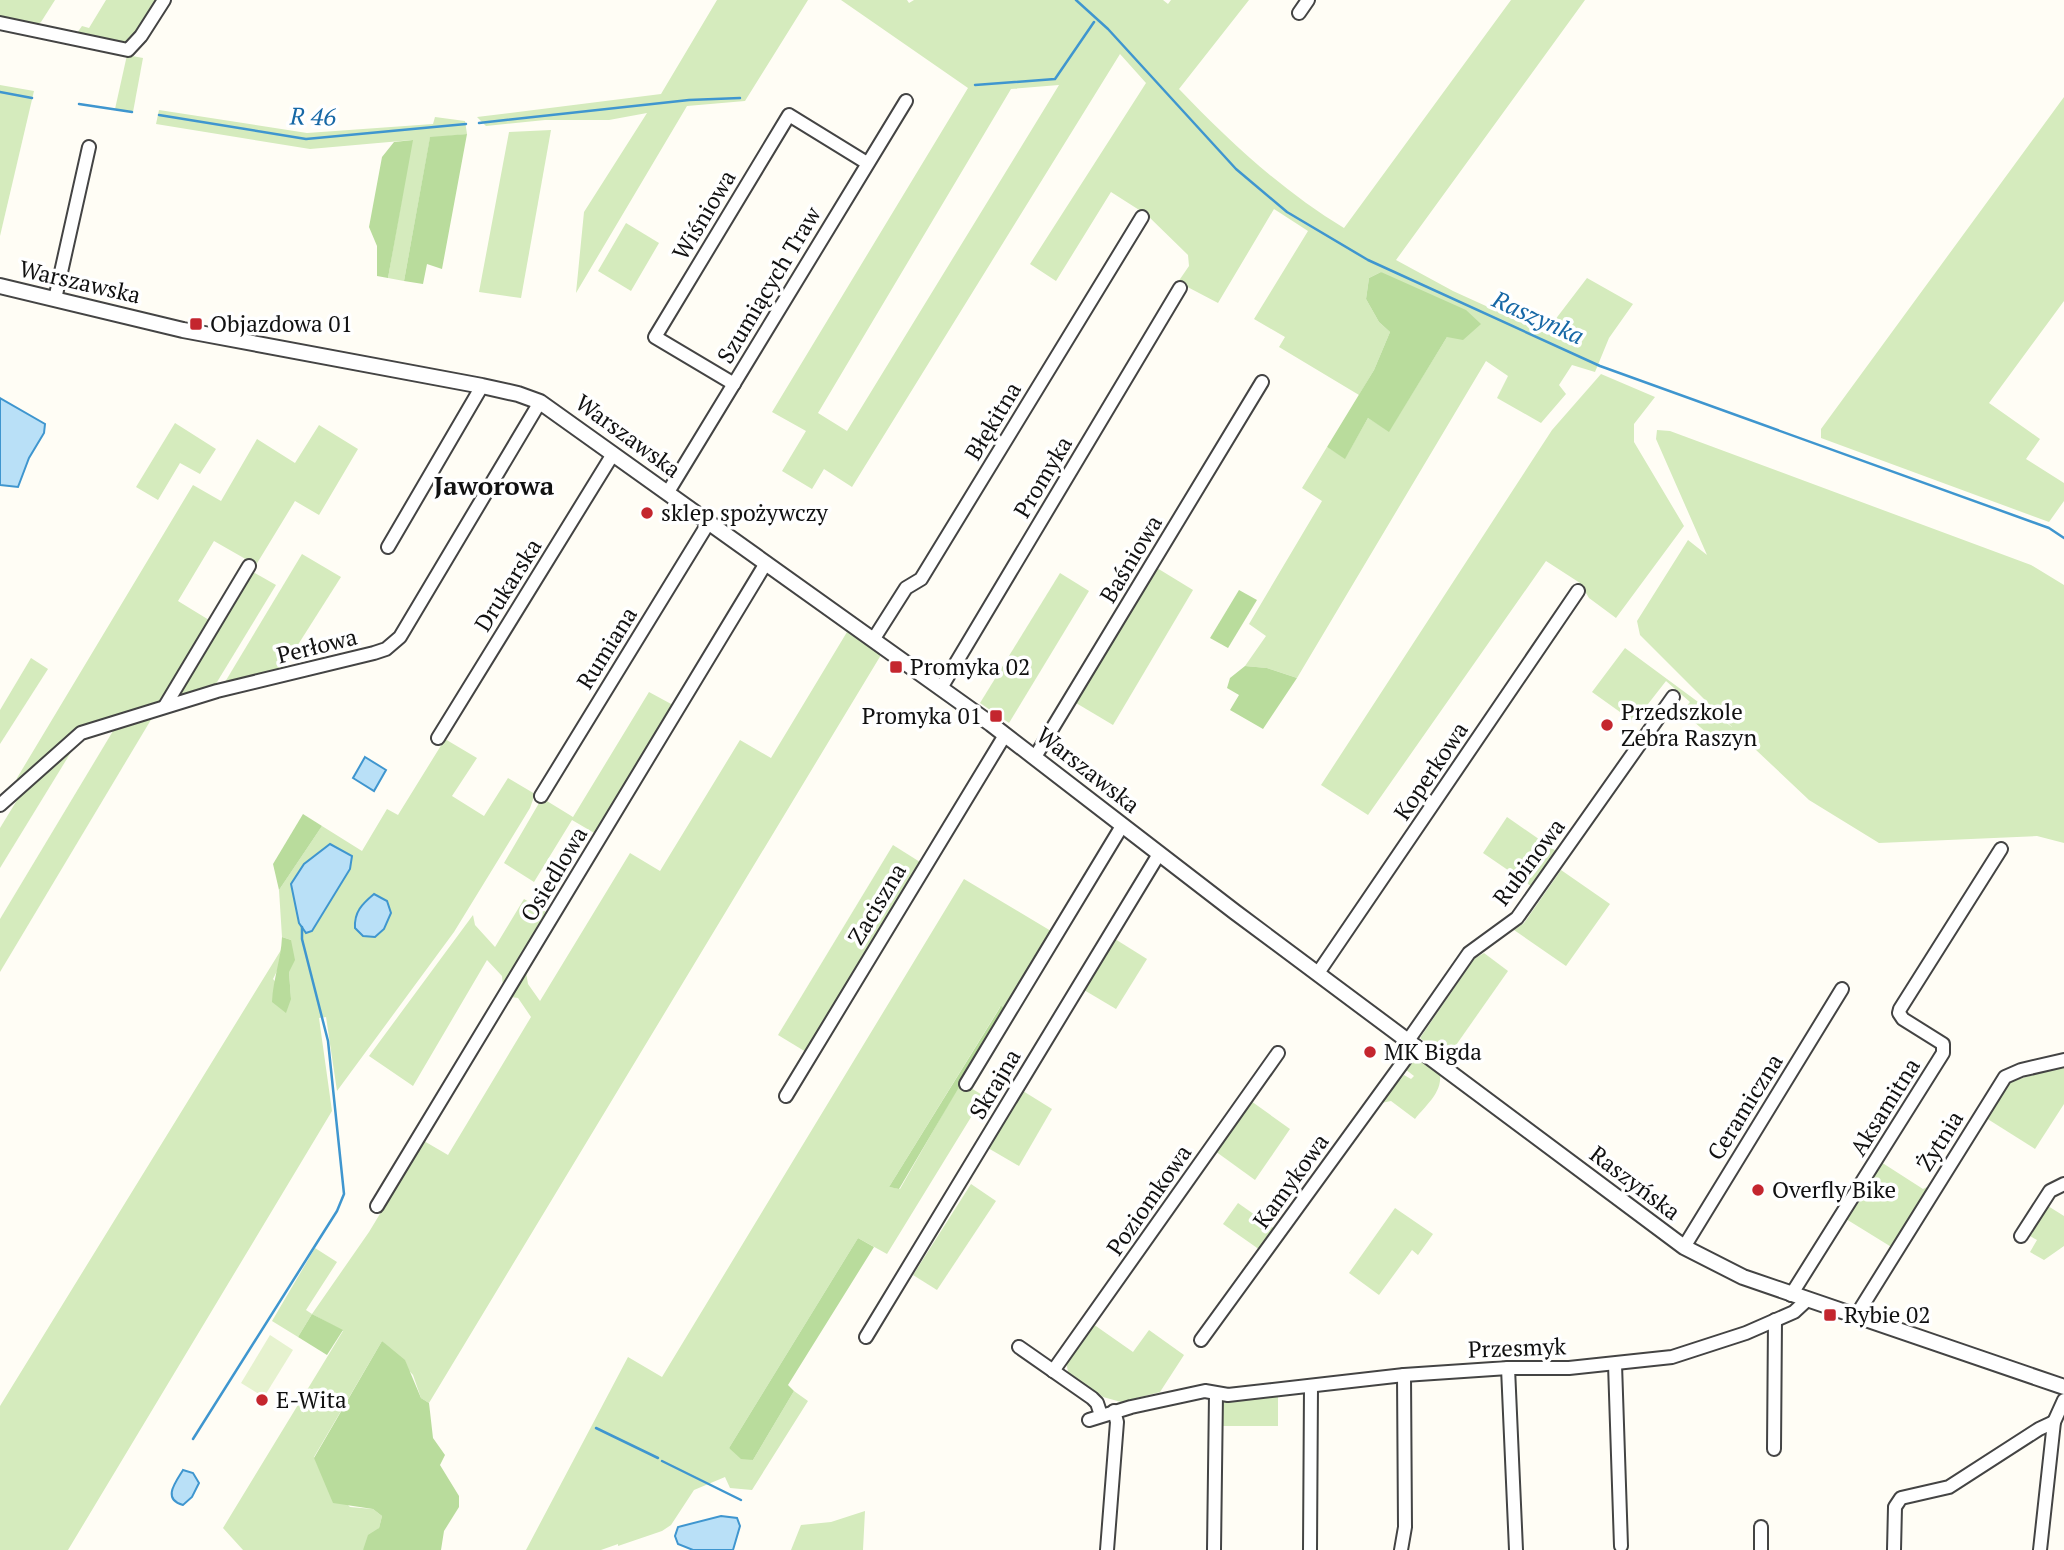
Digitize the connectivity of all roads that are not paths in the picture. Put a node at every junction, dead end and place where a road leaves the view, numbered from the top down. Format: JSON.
{"nodes":[{"id":1,"x":164,"y":0,"type":"edge"},
{"id":2,"x":1308,"y":0,"type":"edge"},
{"id":3,"x":1299,"y":13,"type":"dead end"},
{"id":4,"x":0,"y":23,"type":"edge"},
{"id":5,"x":906,"y":101,"type":"dead end"},
{"id":6,"x":89,"y":147,"type":"dead end"},
{"id":7,"x":867,"y":163,"type":"junction"},
{"id":8,"x":1142,"y":217,"type":"dead end"},
{"id":9,"x":0,"y":286,"type":"edge"},
{"id":10,"x":1180,"y":288,"type":"dead end"},
{"id":11,"x":55,"y":299,"type":"junction"},
{"id":12,"x":1262,"y":382,"type":"dead end"},
{"id":13,"x":734,"y":384,"type":"junction"},
{"id":14,"x":482,"y":386,"type":"junction"},
{"id":15,"x":540,"y":402,"type":"junction"},
{"id":16,"x":613,"y":454,"type":"junction"},
{"id":17,"x":668,"y":492,"type":"junction"},
{"id":18,"x":709,"y":522,"type":"junction"},
{"id":19,"x":388,"y":547,"type":"dead end"},
{"id":20,"x":766,"y":563,"type":"junction"},
{"id":21,"x":249,"y":566,"type":"dead end"},
{"id":22,"x":1578,"y":591,"type":"dead end"},
{"id":23,"x":873,"y":640,"type":"junction"},
{"id":24,"x":941,"y":688,"type":"junction"},
{"id":25,"x":1673,"y":697,"type":"dead end"},
{"id":26,"x":165,"y":706,"type":"junction"},
{"id":27,"x":1005,"y":735,"type":"junction"},
{"id":28,"x":438,"y":738,"type":"dead end"},
{"id":29,"x":1035,"y":757,"type":"junction"},
{"id":30,"x":541,"y":796,"type":"dead end"},
{"id":31,"x":0,"y":805,"type":"edge"},
{"id":32,"x":1122,"y":826,"type":"junction"},
{"id":33,"x":2001,"y":849,"type":"dead end"},
{"id":34,"x":1159,"y":853,"type":"junction"},
{"id":35,"x":1235,"y":912,"type":"joint"},
{"id":36,"x":1318,"y":974,"type":"junction"},
{"id":37,"x":1842,"y":989,"type":"dead end"},
{"id":38,"x":1411,"y":1045,"type":"junction"},
{"id":39,"x":1278,"y":1053,"type":"dead end"},
{"id":40,"x":2064,"y":1060,"type":"edge"},
{"id":41,"x":966,"y":1084,"type":"dead end"},
{"id":42,"x":786,"y":1096,"type":"dead end"},
{"id":43,"x":2064,"y":1184,"type":"edge"},
{"id":44,"x":377,"y":1206,"type":"dead end"},
{"id":45,"x":2021,"y":1237,"type":"dead end"},
{"id":46,"x":1684,"y":1247,"type":"junction"},
{"id":47,"x":1791,"y":1295,"type":"junction"},
{"id":48,"x":1807,"y":1300,"type":"junction"},
{"id":49,"x":1856,"y":1316,"type":"junction"},
{"id":50,"x":1774,"y":1320,"type":"junction"},
{"id":51,"x":866,"y":1337,"type":"dead end"},
{"id":52,"x":1201,"y":1340,"type":"dead end"},
{"id":53,"x":1019,"y":1347,"type":"dead end"},
{"id":54,"x":1615,"y":1364,"type":"junction"},
{"id":55,"x":1508,"y":1368,"type":"junction"},
{"id":56,"x":1053,"y":1371,"type":"junction"},
{"id":57,"x":1404,"y":1375,"type":"junction"},
{"id":58,"x":1311,"y":1386,"type":"junction"},
{"id":59,"x":2064,"y":1387,"type":"edge"},
{"id":60,"x":1216,"y":1394,"type":"junction"},
{"id":61,"x":2064,"y":1400,"type":"edge"},
{"id":62,"x":1114,"y":1412,"type":"junction"},
{"id":63,"x":2054,"y":1422,"type":"junction"},
{"id":64,"x":1774,"y":1449,"type":"dead end"},
{"id":65,"x":1761,"y":1527,"type":"dead end"},
{"id":66,"x":1621,"y":1546,"type":"dead end"},
{"id":67,"x":1107,"y":1550,"type":"edge"},
{"id":68,"x":1214,"y":1550,"type":"edge"},
{"id":69,"x":1310,"y":1550,"type":"edge"},
{"id":70,"x":1401,"y":1550,"type":"edge"},
{"id":71,"x":1517,"y":1550,"type":"edge"},
{"id":72,"x":1761,"y":1550,"type":"edge"},
{"id":73,"x":1894,"y":1550,"type":"edge"},
{"id":74,"x":2040,"y":1550,"type":"edge"}],
"edges":[{"from":1,"to":4,"type":"street"},
{"from":2,"to":3,"type":"street"},
{"from":5,"to":7,"type":"street","name":"Szumiących Traw"},
{"from":6,"to":11,"type":"street"},
{"from":7,"to":13,"type":"street","name":"Szumiących Traw"},
{"from":7,"to":13,"type":"street","name":"Wiśniowa"},
{"from":8,"to":23,"type":"street","name":"Błękitna"},
{"from":9,"to":11,"type":"street","name":"Warszawska"},
{"from":10,"to":24,"type":"street","name":"Promyka"},
{"from":11,"to":14,"type":"street","name":"Warszawska"},
{"from":12,"to":29,"type":"street","name":"Baśniowa"},
{"from":13,"to":17,"type":"street","name":"Szumiących Traw"},
{"from":14,"to":15,"type":"street","name":"Warszawska"},
{"from":14,"to":19,"type":"street"},
{"from":15,"to":16,"type":"street","name":"Warszawska"},
{"from":15,"to":26,"type":"street","name":"Perłowa"},
{"from":16,"to":17,"type":"street","name":"Warszawska"},
{"from":16,"to":28,"type":"street","name":"Drukarska"},
{"from":17,"to":18,"type":"street","name":"Warszawska"},
{"from":18,"to":20,"type":"street","name":"Warszawska"},
{"from":18,"to":30,"type":"street","name":"Rumiana"},
{"from":20,"to":23,"type":"street","name":"Warszawska"},
{"from":20,"to":44,"type":"street","name":"Osiedlowa"},
{"from":21,"to":26,"type":"street"},
{"from":22,"to":36,"type":"street","name":"Koperkowa"},
{"from":23,"to":24,"type":"street","name":"Warszawska"},
{"from":24,"to":27,"type":"street","name":"Warszawska"},
{"from":25,"to":38,"type":"street","name":"Rubinowa"},
{"from":26,"to":31,"type":"street","name":"Perłowa"},
{"from":27,"to":29,"type":"street","name":"Warszawska"},
{"from":27,"to":42,"type":"street","name":"Zaciszna"},
{"from":29,"to":32,"type":"street","name":"Warszawska"},
{"from":32,"to":34,"type":"street","name":"Warszawska"},
{"from":32,"to":41,"type":"street"},
{"from":33,"to":47,"type":"street","name":"Aksamitna"},
{"from":34,"to":35,"type":"street","name":"Warszawska"},
{"from":34,"to":51,"type":"street","name":"Skrajna"},
{"from":35,"to":36,"type":"street","name":"Raszyńska"},
{"from":36,"to":38,"type":"street","name":"Raszyńska"},
{"from":37,"to":46,"type":"street","name":"Ceramiczna"},
{"from":38,"to":46,"type":"street","name":"Raszyńska"},
{"from":38,"to":52,"type":"street","name":"Kamykowa"},
{"from":39,"to":56,"type":"street","name":"Poziomkowa"},
{"from":40,"to":49,"type":"street","name":"Żytnia"},
{"from":43,"to":45,"type":"street"},
{"from":46,"to":47,"type":"street","name":"Raszyńska"},
{"from":47,"to":48,"type":"street","name":"Raszyńska"},
{"from":48,"to":49,"type":"street","name":"Raszyńska"},
{"from":48,"to":50,"type":"street","name":"Przesmyk"},
{"from":49,"to":59,"type":"street","name":"Raszyńska"},
{"from":50,"to":54,"type":"street","name":"Przesmyk"},
{"from":50,"to":64,"type":"street"},
{"from":53,"to":56,"type":"street"},
{"from":54,"to":55,"type":"street","name":"Przesmyk"},
{"from":54,"to":66,"type":"street"},
{"from":55,"to":57,"type":"street","name":"Przesmyk"},
{"from":55,"to":71,"type":"street"},
{"from":56,"to":62,"type":"street","name":"Przesmyk"},
{"from":57,"to":58,"type":"street","name":"Przesmyk"},
{"from":57,"to":70,"type":"street"},
{"from":58,"to":60,"type":"street","name":"Przesmyk"},
{"from":58,"to":69,"type":"street"},
{"from":60,"to":62,"type":"street","name":"Przesmyk"},
{"from":60,"to":68,"type":"street"},
{"from":61,"to":63,"type":"street"},
{"from":62,"to":67,"type":"street"},
{"from":63,"to":73,"type":"street"},
{"from":63,"to":74,"type":"street"},
{"from":65,"to":72,"type":"street"}]}
